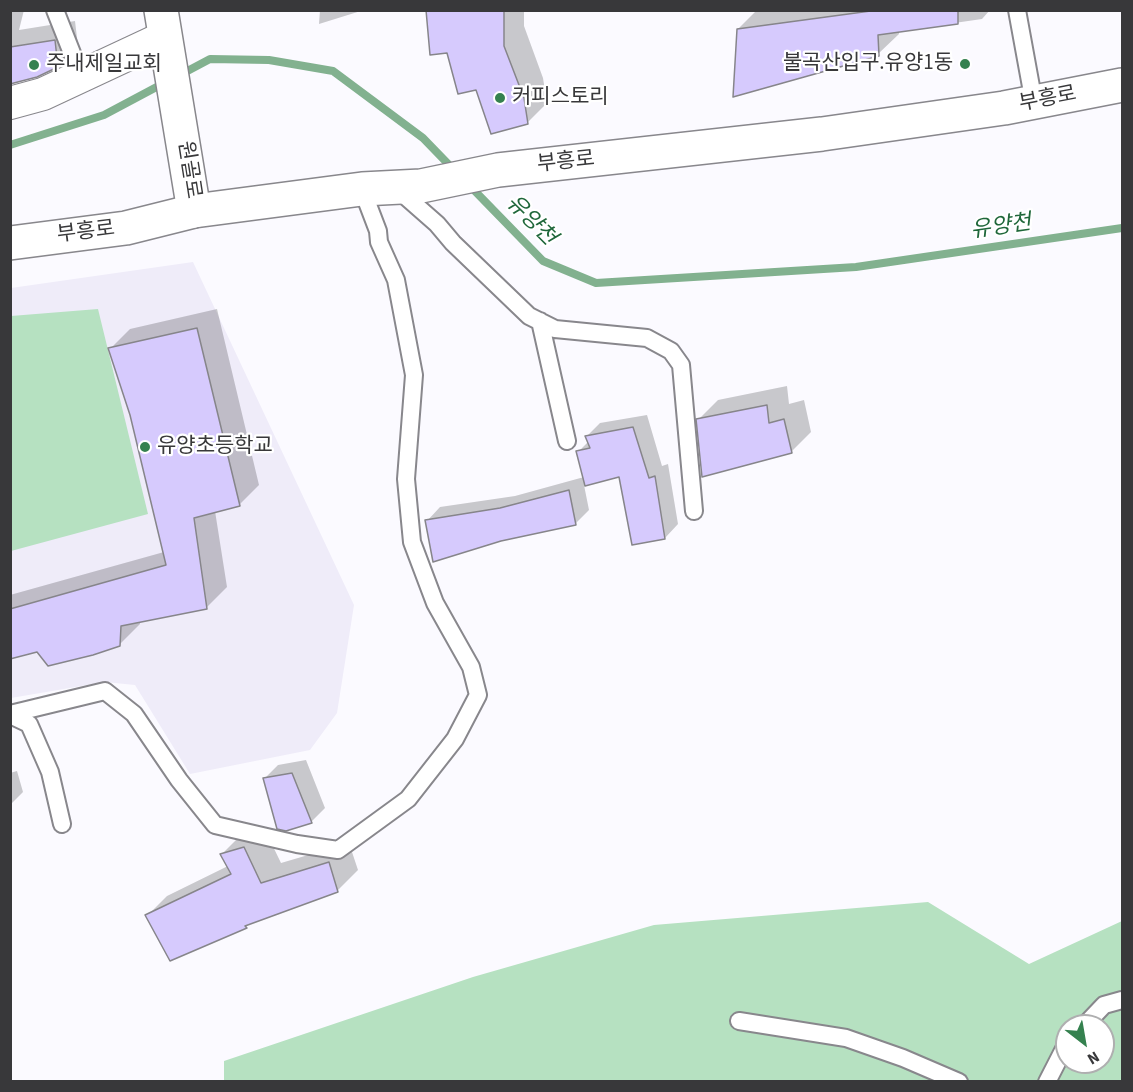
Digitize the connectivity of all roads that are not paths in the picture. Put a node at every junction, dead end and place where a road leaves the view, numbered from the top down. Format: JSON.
{"nodes":[{"id":1,"x":55,"y":10,"type":"edge"},
{"id":2,"x":1017,"y":10,"type":"edge"},
{"id":3,"x":165,"y":35,"type":"edge"},
{"id":4,"x":81,"y":76,"type":"junction"},
{"id":5,"x":1122,"y":85,"type":"edge"},
{"id":6,"x":10,"y":103,"type":"edge"},
{"id":7,"x":1034,"y":103,"type":"junction"},
{"id":8,"x":409,"y":187,"type":"junction"},
{"id":9,"x":362,"y":189,"type":"junction"},
{"id":10,"x":194,"y":211,"type":"junction"},
{"id":11,"x":10,"y":243,"type":"edge"},
{"id":12,"x":540,"y":321,"type":"junction"},
{"id":13,"x":567,"y":441,"type":"dead end"},
{"id":14,"x":694,"y":511,"type":"dead end"},
{"id":15,"x":10,"y":714,"type":"edge"},
{"id":16,"x":62,"y":824,"type":"dead end"},
{"id":17,"x":1122,"y":1000,"type":"edge"},
{"id":18,"x":1095,"y":1014,"type":"edge"},
{"id":19,"x":739,"y":1021,"type":"dead end"},
{"id":20,"x":1055,"y":1066,"type":"edge"},
{"id":21,"x":959,"y":1082,"type":"edge"},
{"id":22,"x":1047,"y":1082,"type":"edge"}],
"edges":[{"from":1,"to":4,"type":"lane"},
{"from":2,"to":7,"type":"lane"},
{"from":3,"to":4,"type":"street"},
{"from":3,"to":10,"type":"main road","name":"원골로"},
{"from":4,"to":6,"type":"street"},
{"from":5,"to":7,"type":"main road","name":"부흥로"},
{"from":7,"to":8,"type":"main road","name":"부흥로"},
{"from":8,"to":9,"type":"main road","name":"부흥로"},
{"from":8,"to":12,"type":"lane"},
{"from":9,"to":10,"type":"main road","name":"부흥로"},
{"from":9,"to":15,"type":"lane"},
{"from":10,"to":11,"type":"main road","name":"부흥로"},
{"from":12,"to":13,"type":"lane"},
{"from":12,"to":14,"type":"lane"},
{"from":15,"to":16,"type":"lane"},
{"from":17,"to":18,"type":"lane"},
{"from":19,"to":21,"type":"lane"},
{"from":20,"to":22,"type":"lane"}]}
